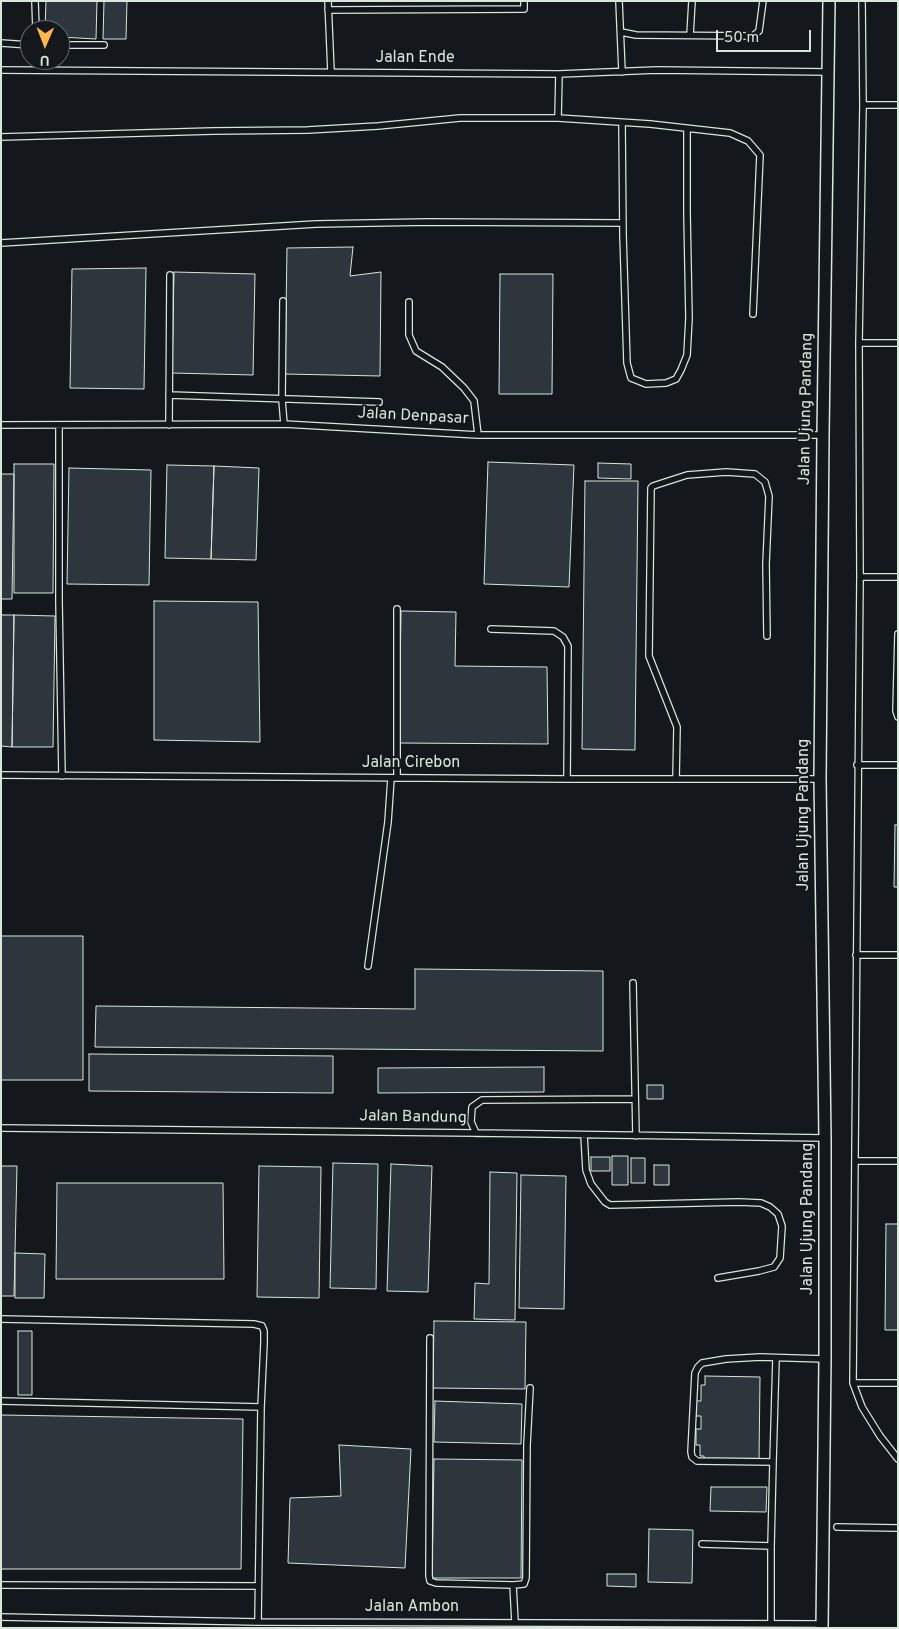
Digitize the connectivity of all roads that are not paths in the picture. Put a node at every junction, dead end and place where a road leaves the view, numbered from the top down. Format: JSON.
{"nodes":[{"id":1,"x":35,"y":1,"type":"edge"},
{"id":2,"x":328,"y":1,"type":"edge"},
{"id":3,"x":524,"y":1,"type":"edge"},
{"id":4,"x":619,"y":1,"type":"edge"},
{"id":5,"x":692,"y":1,"type":"edge"},
{"id":6,"x":763,"y":1,"type":"edge"},
{"id":7,"x":829,"y":1,"type":"edge"},
{"id":8,"x":862,"y":1,"type":"edge"},
{"id":9,"x":328,"y":10,"type":"junction"},
{"id":10,"x":36,"y":20,"type":"edge"},
{"id":11,"x":621,"y":32,"type":"junction"},
{"id":12,"x":690,"y":35,"type":"junction"},
{"id":13,"x":1,"y":43,"type":"edge"},
{"id":14,"x":20,"y":44,"type":"edge"},
{"id":15,"x":70,"y":45,"type":"edge"},
{"id":16,"x":104,"y":45,"type":"dead end"},
{"id":17,"x":1,"y":70,"type":"edge"},
{"id":18,"x":331,"y":72,"type":"junction"},
{"id":19,"x":622,"y":72,"type":"junction"},
{"id":20,"x":829,"y":72,"type":"junction"},
{"id":21,"x":559,"y":74,"type":"junction"},
{"id":22,"x":863,"y":105,"type":"junction"},
{"id":23,"x":898,"y":105,"type":"edge"},
{"id":24,"x":558,"y":118,"type":"junction"},
{"id":25,"x":622,"y":123,"type":"junction"},
{"id":26,"x":687,"y":129,"type":"junction"},
{"id":27,"x":1,"y":137,"type":"edge"},
{"id":28,"x":623,"y":223,"type":"junction"},
{"id":29,"x":1,"y":243,"type":"edge"},
{"id":30,"x":170,"y":275,"type":"dead end"},
{"id":31,"x":283,"y":301,"type":"dead end"},
{"id":32,"x":409,"y":302,"type":"dead end"},
{"id":33,"x":753,"y":314,"type":"dead end"},
{"id":34,"x":859,"y":343,"type":"junction"},
{"id":35,"x":898,"y":343,"type":"edge"},
{"id":36,"x":169,"y":395,"type":"junction"},
{"id":37,"x":282,"y":400,"type":"junction"},
{"id":38,"x":379,"y":402,"type":"dead end"},
{"id":39,"x":284,"y":424,"type":"junction"},
{"id":40,"x":1,"y":425,"type":"edge"},
{"id":41,"x":169,"y":425,"type":"junction"},
{"id":42,"x":59,"y":426,"type":"junction"},
{"id":43,"x":478,"y":435,"type":"junction"},
{"id":44,"x":823,"y":435,"type":"junction"},
{"id":45,"x":860,"y":577,"type":"junction"},
{"id":46,"x":898,"y":577,"type":"edge"},
{"id":47,"x":397,"y":609,"type":"dead end"},
{"id":48,"x":491,"y":629,"type":"dead end"},
{"id":49,"x":898,"y":634,"type":"edge"},
{"id":50,"x":767,"y":636,"type":"dead end"},
{"id":51,"x":898,"y":717,"type":"edge"},
{"id":52,"x":857,"y":765,"type":"junction"},
{"id":53,"x":898,"y":765,"type":"edge"},
{"id":54,"x":1,"y":775,"type":"edge"},
{"id":55,"x":62,"y":776,"type":"junction"},
{"id":56,"x":394,"y":777,"type":"junction"},
{"id":57,"x":567,"y":779,"type":"junction"},
{"id":58,"x":676,"y":780,"type":"junction"},
{"id":59,"x":820,"y":780,"type":"junction"},
{"id":60,"x":856,"y":955,"type":"junction"},
{"id":61,"x":898,"y":955,"type":"edge"},
{"id":62,"x":368,"y":966,"type":"dead end"},
{"id":63,"x":633,"y":983,"type":"dead end"},
{"id":64,"x":635,"y":1099,"type":"junction"},
{"id":65,"x":1,"y":1128,"type":"edge"},
{"id":66,"x":476,"y":1133,"type":"junction"},
{"id":67,"x":584,"y":1135,"type":"junction"},
{"id":68,"x":636,"y":1136,"type":"junction"},
{"id":69,"x":825,"y":1138,"type":"junction"},
{"id":70,"x":855,"y":1161,"type":"junction"},
{"id":71,"x":898,"y":1161,"type":"edge"},
{"id":72,"x":718,"y":1278,"type":"dead end"},
{"id":73,"x":1,"y":1319,"type":"edge"},
{"id":74,"x":430,"y":1338,"type":"dead end"},
{"id":75,"x":776,"y":1358,"type":"junction"},
{"id":76,"x":825,"y":1359,"type":"junction"},
{"id":77,"x":853,"y":1382,"type":"junction"},
{"id":78,"x":898,"y":1383,"type":"edge"},
{"id":79,"x":530,"y":1388,"type":"dead end"},
{"id":80,"x":1,"y":1401,"type":"edge"},
{"id":81,"x":261,"y":1407,"type":"junction"},
{"id":82,"x":898,"y":1459,"type":"edge"},
{"id":83,"x":773,"y":1462,"type":"junction"},
{"id":84,"x":837,"y":1528,"type":"dead end"},
{"id":85,"x":898,"y":1528,"type":"edge"},
{"id":86,"x":702,"y":1544,"type":"dead end"},
{"id":87,"x":771,"y":1546,"type":"junction"},
{"id":88,"x":1,"y":1585,"type":"edge"},
{"id":89,"x":513,"y":1585,"type":"junction"},
{"id":90,"x":258,"y":1586,"type":"junction"},
{"id":91,"x":1,"y":1617,"type":"edge"},
{"id":92,"x":258,"y":1622,"type":"junction"},
{"id":93,"x":515,"y":1622,"type":"junction"},
{"id":94,"x":771,"y":1624,"type":"junction"},
{"id":95,"x":822,"y":1626,"type":"edge"}],
"edges":[{"from":1,"to":10,"type":"lane"},
{"from":2,"to":9,"type":"lane"},
{"from":3,"to":9,"type":"lane"},
{"from":4,"to":11,"type":"lane"},
{"from":5,"to":12,"type":"lane"},
{"from":6,"to":12,"type":"lane"},
{"from":7,"to":20,"type":"street","name":"Jalan Ujung Pandang"},
{"from":8,"to":22,"type":"lane"},
{"from":9,"to":18,"type":"lane"},
{"from":11,"to":12,"type":"lane"},
{"from":11,"to":19,"type":"lane"},
{"from":13,"to":14,"type":"lane"},
{"from":15,"to":16,"type":"lane"},
{"from":17,"to":18,"type":"lane","name":"Jalan Ende"},
{"from":18,"to":21,"type":"lane","name":"Jalan Ende"},
{"from":19,"to":20,"type":"lane","name":"Jalan Ende"},
{"from":19,"to":21,"type":"lane","name":"Jalan Ende"},
{"from":20,"to":44,"type":"street","name":"Jalan Ujung Pandang"},
{"from":21,"to":24,"type":"lane"},
{"from":22,"to":23,"type":"lane"},
{"from":22,"to":34,"type":"lane"},
{"from":24,"to":25,"type":"lane"},
{"from":24,"to":27,"type":"lane"},
{"from":25,"to":26,"type":"lane"},
{"from":25,"to":28,"type":"lane"},
{"from":26,"to":28,"type":"lane"},
{"from":26,"to":33,"type":"lane"},
{"from":28,"to":29,"type":"lane"},
{"from":30,"to":36,"type":"lane"},
{"from":31,"to":37,"type":"lane"},
{"from":32,"to":43,"type":"lane"},
{"from":34,"to":35,"type":"lane"},
{"from":34,"to":45,"type":"lane"},
{"from":36,"to":37,"type":"lane"},
{"from":36,"to":41,"type":"lane"},
{"from":37,"to":38,"type":"lane"},
{"from":37,"to":39,"type":"lane"},
{"from":39,"to":41,"type":"lane","name":"Jalan Denpasar"},
{"from":39,"to":43,"type":"lane","name":"Jalan Denpasar"},
{"from":40,"to":42,"type":"lane","name":"Jalan Denpasar"},
{"from":41,"to":42,"type":"lane","name":"Jalan Denpasar"},
{"from":42,"to":55,"type":"lane"},
{"from":43,"to":44,"type":"lane","name":"Jalan Denpasar"},
{"from":44,"to":59,"type":"street","name":"Jalan Ujung Pandang"},
{"from":45,"to":46,"type":"lane"},
{"from":45,"to":52,"type":"lane"},
{"from":47,"to":56,"type":"lane"},
{"from":48,"to":57,"type":"lane"},
{"from":49,"to":51,"type":"lane"},
{"from":50,"to":58,"type":"lane"},
{"from":52,"to":53,"type":"lane"},
{"from":52,"to":60,"type":"lane"},
{"from":54,"to":55,"type":"lane","name":"Jalan Cirebon"},
{"from":55,"to":56,"type":"lane","name":"Jalan Cirebon"},
{"from":56,"to":57,"type":"lane","name":"Jalan Cirebon"},
{"from":56,"to":62,"type":"lane"},
{"from":57,"to":58,"type":"lane","name":"Jalan Cirebon"},
{"from":58,"to":59,"type":"lane","name":"Jalan Cirebon"},
{"from":59,"to":69,"type":"street","name":"Jalan Ujung Pandang"},
{"from":60,"to":61,"type":"lane"},
{"from":60,"to":70,"type":"lane"},
{"from":63,"to":64,"type":"lane"},
{"from":64,"to":66,"type":"lane"},
{"from":64,"to":68,"type":"lane"},
{"from":65,"to":66,"type":"lane","name":"Jalan Bandung"},
{"from":66,"to":67,"type":"lane","name":"Jalan Bandung"},
{"from":67,"to":68,"type":"lane","name":"Jalan Bandung"},
{"from":67,"to":72,"type":"lane"},
{"from":68,"to":69,"type":"lane","name":"Jalan Bandung"},
{"from":69,"to":76,"type":"street","name":"Jalan Ujung Pandang"},
{"from":70,"to":71,"type":"lane"},
{"from":70,"to":77,"type":"lane"},
{"from":73,"to":81,"type":"lane"},
{"from":74,"to":89,"type":"lane"},
{"from":75,"to":76,"type":"lane"},
{"from":75,"to":83,"type":"lane"},
{"from":75,"to":83,"type":"lane"},
{"from":76,"to":95,"type":"street","name":"Jalan Ujung Pandang"},
{"from":77,"to":78,"type":"lane"},
{"from":77,"to":82,"type":"lane"},
{"from":79,"to":89,"type":"lane"},
{"from":80,"to":81,"type":"lane"},
{"from":81,"to":90,"type":"lane"},
{"from":83,"to":87,"type":"lane"},
{"from":84,"to":85,"type":"lane"},
{"from":86,"to":87,"type":"lane"},
{"from":87,"to":94,"type":"lane"},
{"from":88,"to":90,"type":"lane"},
{"from":89,"to":93,"type":"lane"},
{"from":90,"to":92,"type":"lane"},
{"from":91,"to":92,"type":"lane","name":"Jalan Ambon"},
{"from":92,"to":93,"type":"lane","name":"Jalan Ambon"},
{"from":93,"to":94,"type":"lane","name":"Jalan Ambon"},
{"from":94,"to":95,"type":"lane","name":"Jalan Ambon"}]}
